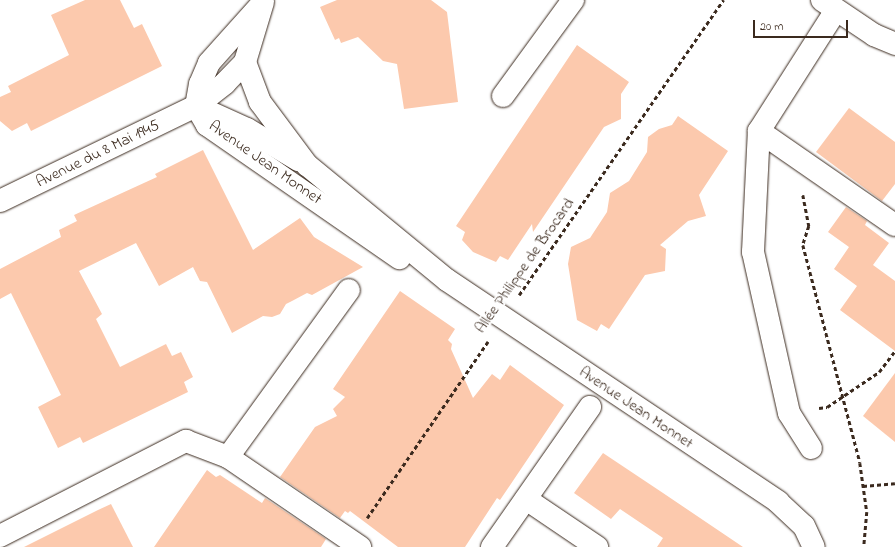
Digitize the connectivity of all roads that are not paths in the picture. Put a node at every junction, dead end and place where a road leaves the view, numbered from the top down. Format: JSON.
{"nodes":[{"id":1,"x":573,"y":0,"type":"edge"},
{"id":2,"x":264,"y":1,"type":"edge"},
{"id":3,"x":829,"y":5,"type":"edge"},
{"id":4,"x":895,"y":44,"type":"edge"},
{"id":5,"x":245,"y":62,"type":"junction"},
{"id":6,"x":503,"y":96,"type":"dead end"},
{"id":7,"x":196,"y":106,"type":"junction"},
{"id":8,"x":759,"y":131,"type":"junction"},
{"id":9,"x":307,"y":165,"type":"junction"},
{"id":10,"x":0,"y":201,"type":"edge"},
{"id":11,"x":895,"y":225,"type":"edge"},
{"id":12,"x":447,"y":280,"type":"junction"},
{"id":13,"x":349,"y":290,"type":"dead end"},
{"id":14,"x":590,"y":407,"type":"dead end"},
{"id":15,"x":810,"y":448,"type":"dead end"},
{"id":16,"x":228,"y":457,"type":"junction"},
{"id":17,"x":526,"y":499,"type":"junction"},
{"id":18,"x":0,"y":536,"type":"edge"},
{"id":19,"x":356,"y":544,"type":"edge"},
{"id":20,"x":492,"y":547,"type":"edge"},
{"id":21,"x":597,"y":547,"type":"edge"},
{"id":22,"x":814,"y":547,"type":"edge"}],
"edges":[{"from":1,"to":6,"type":"street"},
{"from":2,"to":5,"type":"street","name":"Avenue Jean Monnet"},
{"from":2,"to":7,"type":"street","name":"Avenue Jean Monnet"},
{"from":3,"to":4,"type":"street"},
{"from":3,"to":8,"type":"street"},
{"from":5,"to":7,"type":"street","name":"Avenue du 8 Mai 1945"},
{"from":5,"to":9,"type":"street","name":"Avenue Jean Monnet"},
{"from":7,"to":9,"type":"street"},
{"from":7,"to":10,"type":"street","name":"Avenue du 8 Mai 1945"},
{"from":7,"to":12,"type":"street","name":"Avenue Jean Monnet"},
{"from":8,"to":11,"type":"street"},
{"from":8,"to":15,"type":"street"},
{"from":9,"to":12,"type":"street","name":"Avenue Jean Monnet"},
{"from":12,"to":22,"type":"street","name":"Avenue Jean Monnet"},
{"from":13,"to":16,"type":"street"},
{"from":14,"to":17,"type":"street"},
{"from":16,"to":18,"type":"street"},
{"from":16,"to":19,"type":"street"},
{"from":17,"to":20,"type":"street"},
{"from":17,"to":21,"type":"street"}]}
